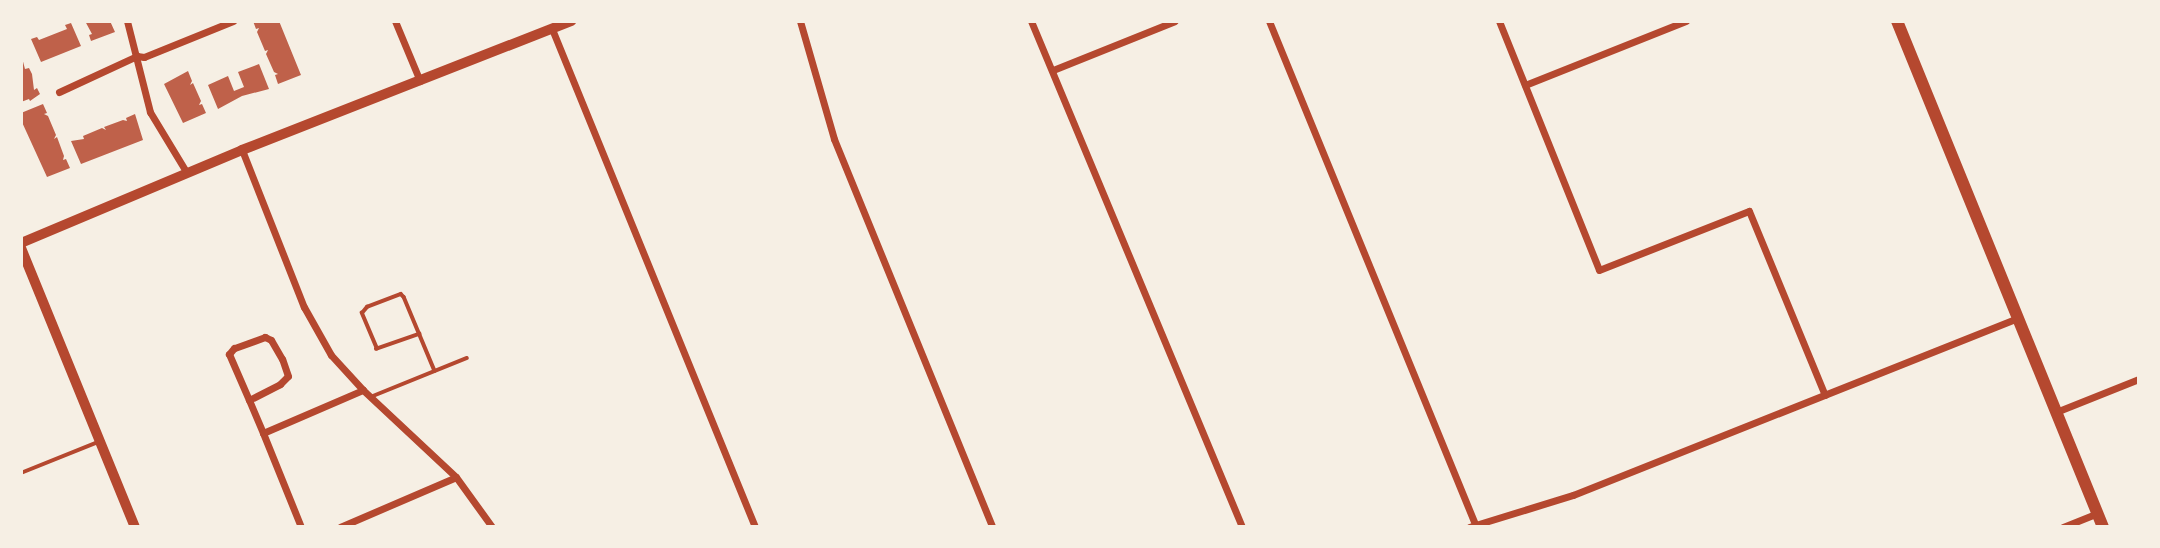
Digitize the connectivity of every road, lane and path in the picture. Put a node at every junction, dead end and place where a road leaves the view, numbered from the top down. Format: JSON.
{"nodes":[{"id":1,"x":127,"y":21,"type":"edge"},
{"id":2,"x":233,"y":21,"type":"edge"},
{"id":3,"x":395,"y":21,"type":"edge"},
{"id":4,"x":572,"y":21,"type":"edge"},
{"id":5,"x":800,"y":21,"type":"edge"},
{"id":6,"x":1031,"y":21,"type":"edge"},
{"id":7,"x":1175,"y":21,"type":"edge"},
{"id":8,"x":1269,"y":21,"type":"edge"},
{"id":9,"x":1499,"y":21,"type":"edge"},
{"id":10,"x":1686,"y":21,"type":"edge"},
{"id":11,"x":1896,"y":21,"type":"edge"},
{"id":12,"x":552,"y":29,"type":"junction"},
{"id":13,"x":137,"y":56,"type":"junction"},
{"id":14,"x":1053,"y":70,"type":"junction"},
{"id":15,"x":420,"y":81,"type":"junction"},
{"id":16,"x":1525,"y":85,"type":"junction"},
{"id":17,"x":59,"y":92,"type":"dead end"},
{"id":18,"x":242,"y":150,"type":"junction"},
{"id":19,"x":187,"y":173,"type":"junction"},
{"id":20,"x":21,"y":245,"type":"edge"},
{"id":21,"x":2017,"y":318,"type":"junction"},
{"id":22,"x":420,"y":334,"type":"junction"},
{"id":23,"x":467,"y":358,"type":"dead end"},
{"id":24,"x":435,"y":371,"type":"junction"},
{"id":25,"x":2139,"y":379,"type":"edge"},
{"id":26,"x":363,"y":390,"type":"junction"},
{"id":27,"x":1825,"y":395,"type":"junction"},
{"id":28,"x":371,"y":397,"type":"junction"},
{"id":29,"x":249,"y":400,"type":"junction"},
{"id":30,"x":2056,"y":412,"type":"junction"},
{"id":31,"x":263,"y":433,"type":"junction"},
{"id":32,"x":100,"y":441,"type":"junction"},
{"id":33,"x":21,"y":473,"type":"edge"},
{"id":34,"x":456,"y":477,"type":"junction"},
{"id":35,"x":2097,"y":513,"type":"junction"},
{"id":36,"x":352,"y":524,"type":"edge"},
{"id":37,"x":1472,"y":526,"type":"edge"},
{"id":38,"x":134,"y":527,"type":"edge"},
{"id":39,"x":301,"y":527,"type":"edge"},
{"id":40,"x":340,"y":527,"type":"edge"},
{"id":41,"x":492,"y":527,"type":"edge"},
{"id":42,"x":755,"y":527,"type":"edge"},
{"id":43,"x":992,"y":527,"type":"edge"},
{"id":44,"x":1242,"y":527,"type":"edge"},
{"id":45,"x":2063,"y":527,"type":"edge"},
{"id":46,"x":2103,"y":527,"type":"edge"}],
"edges":[{"from":1,"to":13,"type":"street"},
{"from":2,"to":13,"type":"street"},
{"from":3,"to":15,"type":"street"},
{"from":4,"to":12,"type":"main road"},
{"from":5,"to":43,"type":"street"},
{"from":6,"to":14,"type":"street"},
{"from":7,"to":14,"type":"street"},
{"from":8,"to":37,"type":"street"},
{"from":9,"to":16,"type":"street"},
{"from":10,"to":16,"type":"street"},
{"from":11,"to":21,"type":"main road"},
{"from":12,"to":15,"type":"main road"},
{"from":12,"to":42,"type":"street"},
{"from":13,"to":17,"type":"street"},
{"from":13,"to":19,"type":"street"},
{"from":14,"to":44,"type":"street"},
{"from":15,"to":18,"type":"main road"},
{"from":16,"to":27,"type":"street"},
{"from":18,"to":19,"type":"main road"},
{"from":18,"to":26,"type":"street"},
{"from":19,"to":20,"type":"main road"},
{"from":20,"to":32,"type":"main road"},
{"from":21,"to":27,"type":"street"},
{"from":21,"to":30,"type":"main road"},
{"from":22,"to":22,"type":"lane"},
{"from":22,"to":24,"type":"lane"},
{"from":23,"to":24,"type":"lane"},
{"from":24,"to":28,"type":"lane"},
{"from":25,"to":30,"type":"street"},
{"from":26,"to":28,"type":"street"},
{"from":26,"to":31,"type":"street"},
{"from":27,"to":37,"type":"street"},
{"from":28,"to":34,"type":"street"},
{"from":29,"to":29,"type":"street"},
{"from":29,"to":31,"type":"street"},
{"from":30,"to":35,"type":"main road"},
{"from":31,"to":39,"type":"street"},
{"from":32,"to":33,"type":"lane"},
{"from":32,"to":38,"type":"main road"},
{"from":34,"to":36,"type":"street"},
{"from":34,"to":41,"type":"street"},
{"from":35,"to":45,"type":"street"},
{"from":35,"to":46,"type":"main road"},
{"from":36,"to":40,"type":"street"}]}
